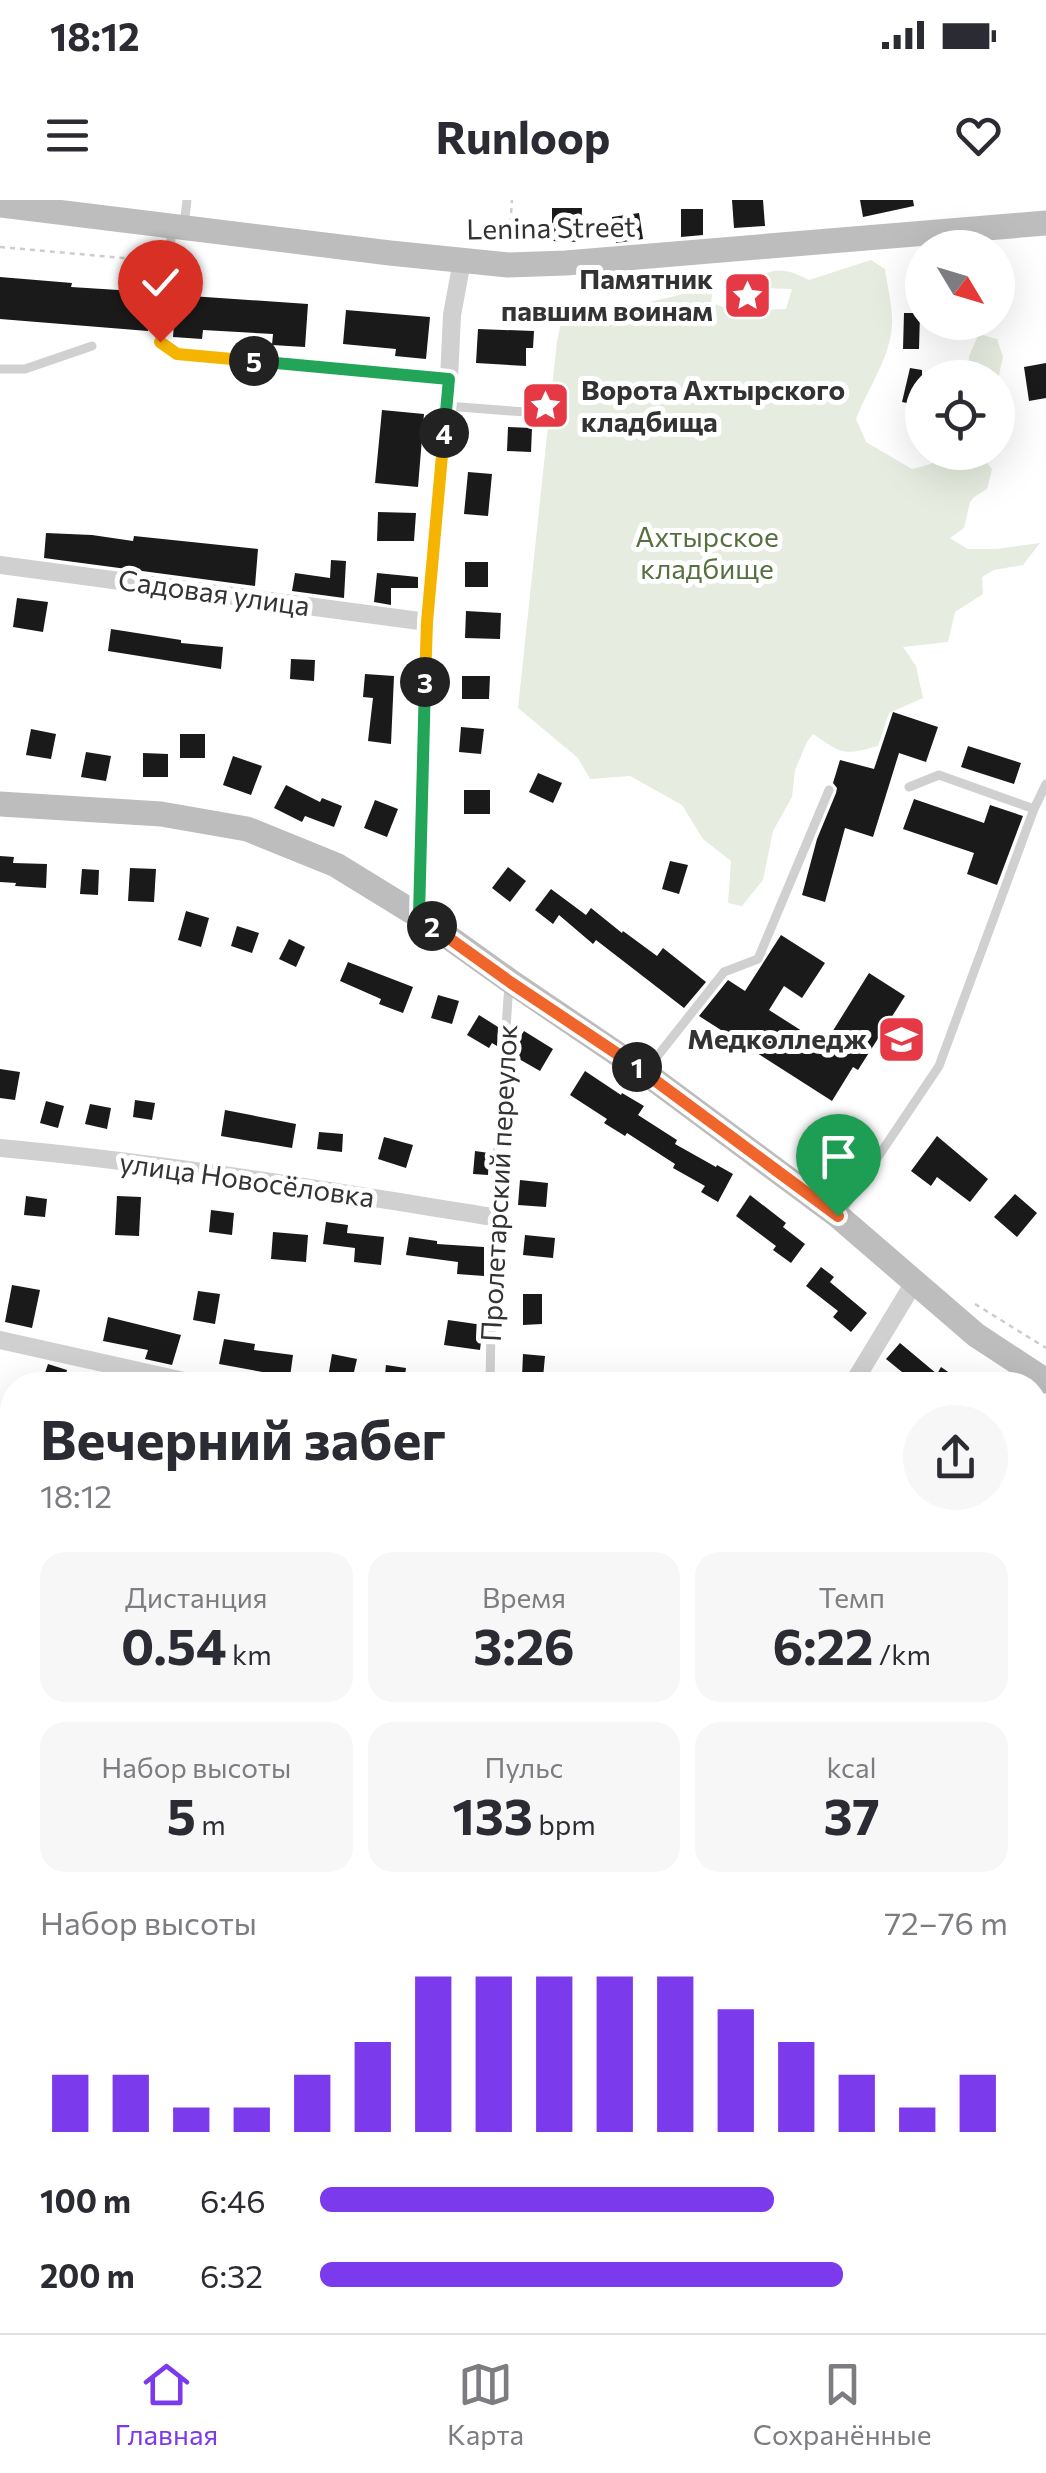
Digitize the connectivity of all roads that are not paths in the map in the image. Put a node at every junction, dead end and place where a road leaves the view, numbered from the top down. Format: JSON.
{"nodes":[{"id":1,"x":187,"y":200,"type":"edge"},
{"id":2,"x":6,"y":204,"type":"edge"},
{"id":3,"x":1046,"y":223,"type":"edge"},
{"id":4,"x":178,"y":228,"type":"junction"},
{"id":5,"x":462,"y":260,"type":"junction"},
{"id":6,"x":92,"y":346,"type":"dead end"},
{"id":7,"x":0,"y":369,"type":"edge"},
{"id":8,"x":449,"y":379,"type":"junction"},
{"id":9,"x":446,"y":406,"type":"junction"},
{"id":10,"x":538,"y":413,"type":"dead end"},
{"id":11,"x":0,"y":565,"type":"edge"},
{"id":12,"x":427,"y":622,"type":"junction"},
{"id":13,"x":1046,"y":784,"type":"edge"},
{"id":14,"x":908,"y":787,"type":"dead end"},
{"id":15,"x":829,"y":790,"type":"dead end"},
{"id":16,"x":0,"y":804,"type":"edge"},
{"id":17,"x":1034,"y":809,"type":"junction"},
{"id":18,"x":419,"y":916,"type":"junction"},
{"id":19,"x":510,"y":982,"type":"junction"},
{"id":20,"x":644,"y":1072,"type":"junction"},
{"id":21,"x":0,"y":1148,"type":"edge"},
{"id":22,"x":838,"y":1216,"type":"junction"},
{"id":23,"x":494,"y":1217,"type":"junction"},
{"id":24,"x":915,"y":1281,"type":"junction"},
{"id":25,"x":0,"y":1340,"type":"edge"},
{"id":26,"x":144,"y":1372,"type":"edge"},
{"id":27,"x":490,"y":1372,"type":"edge"},
{"id":28,"x":860,"y":1372,"type":"edge"},
{"id":29,"x":1034,"y":1372,"type":"edge"}],
"edges":[{"from":1,"to":4,"type":"lane"},
{"from":2,"to":4,"type":"main road","name":"Lenina Street"},
{"from":3,"to":5,"type":"main road","name":"Lenina Street"},
{"from":4,"to":5,"type":"main road","name":"Lenina Street"},
{"from":4,"to":8,"type":"lane"},
{"from":5,"to":8,"type":"street"},
{"from":6,"to":7,"type":"lane"},
{"from":8,"to":9,"type":"street"},
{"from":9,"to":10,"type":"lane"},
{"from":9,"to":12,"type":"street"},
{"from":11,"to":12,"type":"street","name":"Садовая улица"},
{"from":12,"to":18,"type":"street"},
{"from":13,"to":17,"type":"lane"},
{"from":14,"to":17,"type":"lane"},
{"from":15,"to":20,"type":"lane"},
{"from":16,"to":18,"type":"main road"},
{"from":17,"to":22,"type":"lane"},
{"from":18,"to":19,"type":"main road"},
{"from":19,"to":20,"type":"main road"},
{"from":19,"to":23,"type":"lane","name":"Пролетарский переулок"},
{"from":20,"to":22,"type":"main road"},
{"from":21,"to":23,"type":"street","name":"улица Новосёловка"},
{"from":22,"to":24,"type":"main road"},
{"from":23,"to":27,"type":"lane","name":"Пролетарский переулок"},
{"from":24,"to":28,"type":"street"},
{"from":24,"to":29,"type":"main road"},
{"from":25,"to":26,"type":"street"}]}
